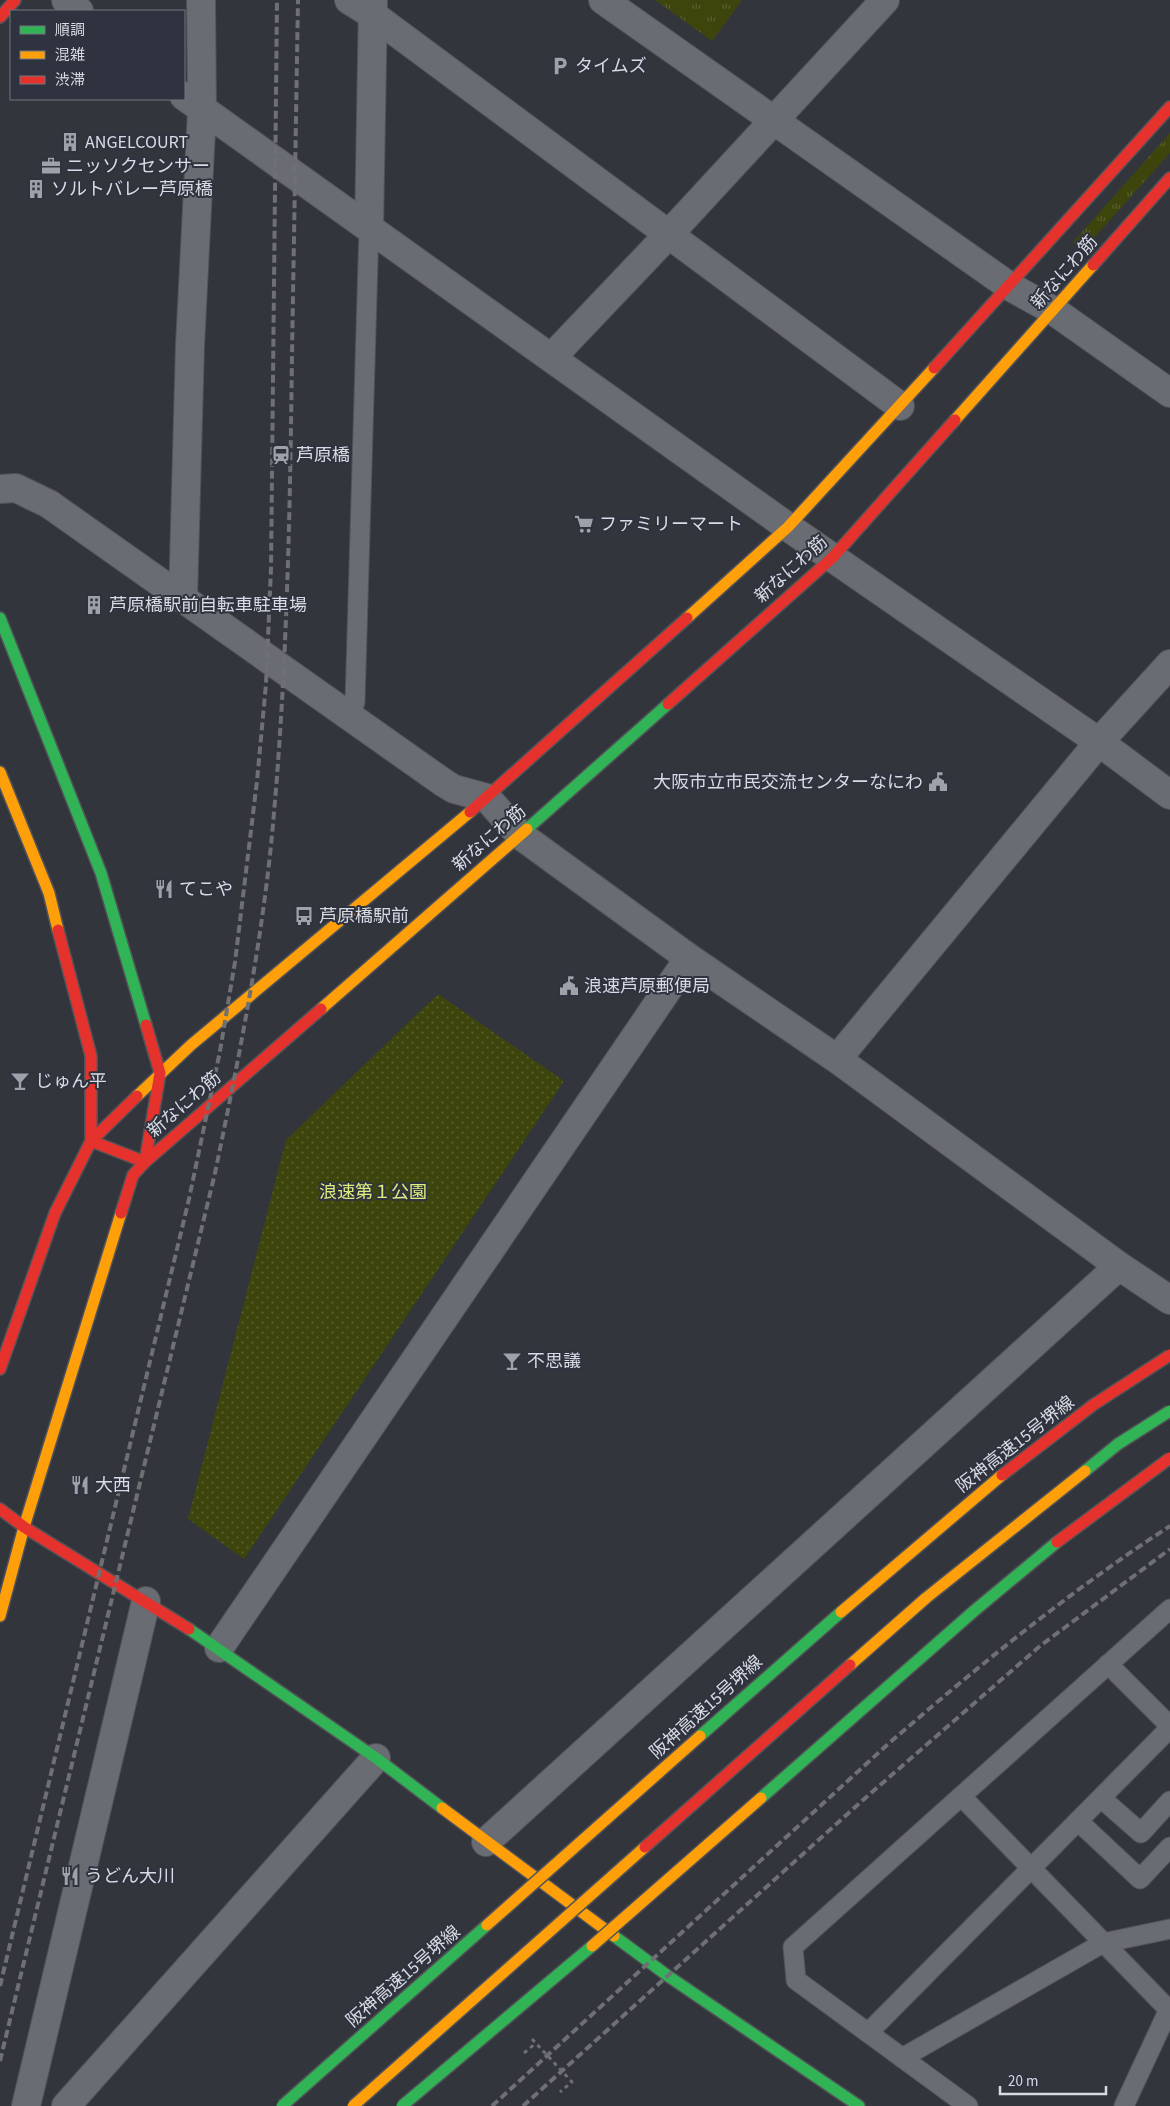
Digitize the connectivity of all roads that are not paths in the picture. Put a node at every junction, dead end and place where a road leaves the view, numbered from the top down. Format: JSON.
{"nodes":[{"id":1,"x":15,"y":0,"type":"edge"},
{"id":2,"x":66,"y":0,"type":"edge"},
{"id":3,"x":201,"y":0,"type":"edge"},
{"id":4,"x":349,"y":0,"type":"edge"},
{"id":5,"x":603,"y":0,"type":"edge"},
{"id":6,"x":885,"y":0,"type":"edge"},
{"id":7,"x":373,"y":8,"type":"edge"},
{"id":8,"x":78,"y":10,"type":"edge"},
{"id":9,"x":0,"y":17,"type":"edge"},
{"id":10,"x":193,"y":103,"type":"edge"},
{"id":11,"x":1170,"y":107,"type":"edge"},
{"id":12,"x":774,"y":119,"type":"junction"},
{"id":13,"x":1170,"y":178,"type":"edge"},
{"id":14,"x":369,"y":228,"type":"junction"},
{"id":15,"x":670,"y":234,"type":"junction"},
{"id":16,"x":1009,"y":286,"type":"junction"},
{"id":17,"x":1054,"y":311,"type":"junction"},
{"id":18,"x":551,"y":358,"type":"junction"},
{"id":19,"x":1170,"y":393,"type":"edge"},
{"id":20,"x":900,"y":406,"type":"junction"},
{"id":21,"x":0,"y":489,"type":"edge"},
{"id":22,"x":788,"y":527,"type":"junction"},
{"id":23,"x":832,"y":558,"type":"junction"},
{"id":24,"x":182,"y":599,"type":"junction"},
{"id":25,"x":0,"y":618,"type":"edge"},
{"id":26,"x":1170,"y":664,"type":"edge"},
{"id":27,"x":350,"y":718,"type":"junction"},
{"id":28,"x":1099,"y":742,"type":"junction"},
{"id":29,"x":0,"y":772,"type":"edge"},
{"id":30,"x":1170,"y":794,"type":"edge"},
{"id":31,"x":487,"y":798,"type":"junction"},
{"id":32,"x":7,"y":809,"type":"edge"},
{"id":33,"x":520,"y":835,"type":"junction"},
{"id":34,"x":689,"y":958,"type":"junction"},
{"id":35,"x":837,"y":1059,"type":"junction"},
{"id":36,"x":160,"y":1073,"type":"junction"},
{"id":37,"x":91,"y":1140,"type":"junction"},
{"id":38,"x":145,"y":1162,"type":"junction"},
{"id":39,"x":1119,"y":1266,"type":"junction"},
{"id":40,"x":1170,"y":1300,"type":"edge"},
{"id":41,"x":1170,"y":1355,"type":"edge"},
{"id":42,"x":0,"y":1369,"type":"edge"},
{"id":43,"x":1170,"y":1411,"type":"edge"},
{"id":44,"x":1170,"y":1458,"type":"edge"},
{"id":45,"x":0,"y":1509,"type":"edge"},
{"id":46,"x":24,"y":1527,"type":"junction"},
{"id":47,"x":146,"y":1601,"type":"junction"},
{"id":48,"x":1170,"y":1609,"type":"edge"},
{"id":49,"x":0,"y":1616,"type":"edge"},
{"id":50,"x":219,"y":1648,"type":"junction"},
{"id":51,"x":1108,"y":1664,"type":"junction"},
{"id":52,"x":1170,"y":1727,"type":"edge"},
{"id":53,"x":376,"y":1758,"type":"junction"},
{"id":54,"x":961,"y":1796,"type":"junction"},
{"id":55,"x":1101,"y":1798,"type":"junction"},
{"id":56,"x":1170,"y":1801,"type":"edge"},
{"id":57,"x":1078,"y":1821,"type":"junction"},
{"id":58,"x":486,"y":1842,"type":"junction"},
{"id":59,"x":1170,"y":1847,"type":"edge"},
{"id":60,"x":1031,"y":1868,"type":"junction"},
{"id":61,"x":1170,"y":1928,"type":"edge"},
{"id":62,"x":1103,"y":1943,"type":"junction"},
{"id":63,"x":1169,"y":2008,"type":"edge"},
{"id":64,"x":868,"y":2033,"type":"junction"},
{"id":65,"x":902,"y":2058,"type":"junction"},
{"id":66,"x":836,"y":2091,"type":"junction"},
{"id":67,"x":826,"y":2101,"type":"dead end"},
{"id":68,"x":26,"y":2106,"type":"edge"},
{"id":69,"x":66,"y":2106,"type":"edge"},
{"id":70,"x":282,"y":2106,"type":"edge"},
{"id":71,"x":353,"y":2106,"type":"edge"},
{"id":72,"x":402,"y":2106,"type":"edge"},
{"id":73,"x":859,"y":2106,"type":"edge"},
{"id":74,"x":968,"y":2106,"type":"edge"},
{"id":75,"x":1124,"y":2106,"type":"edge"}],
"edges":[{"from":1,"to":9,"type":"main road"},
{"from":2,"to":8,"type":"street"},
{"from":3,"to":10,"type":"street"},
{"from":4,"to":7,"type":"street"},
{"from":5,"to":12,"type":"street"},
{"from":6,"to":12,"type":"street"},
{"from":7,"to":14,"type":"street"},
{"from":7,"to":15,"type":"street"},
{"from":10,"to":14,"type":"street"},
{"from":10,"to":24,"type":"street"},
{"from":11,"to":16,"type":"main road","name":"新なにわ筋"},
{"from":12,"to":15,"type":"street"},
{"from":12,"to":16,"type":"street"},
{"from":13,"to":17,"type":"main road","name":"新なにわ筋"},
{"from":14,"to":18,"type":"street"},
{"from":14,"to":27,"type":"lane"},
{"from":15,"to":18,"type":"street"},
{"from":15,"to":20,"type":"street"},
{"from":16,"to":17,"type":"street"},
{"from":16,"to":20,"type":"main road","name":"新なにわ筋"},
{"from":17,"to":19,"type":"street"},
{"from":17,"to":23,"type":"main road","name":"新なにわ筋"},
{"from":18,"to":22,"type":"street"},
{"from":20,"to":22,"type":"main road","name":"新なにわ筋"},
{"from":21,"to":24,"type":"street"},
{"from":22,"to":23,"type":"street"},
{"from":22,"to":31,"type":"main road","name":"新なにわ筋"},
{"from":23,"to":28,"type":"street"},
{"from":23,"to":33,"type":"main road","name":"新なにわ筋"},
{"from":24,"to":27,"type":"street"},
{"from":25,"to":36,"type":"main road"},
{"from":26,"to":28,"type":"street"},
{"from":27,"to":31,"type":"street"},
{"from":28,"to":30,"type":"street"},
{"from":28,"to":35,"type":"street"},
{"from":29,"to":32,"type":"main road"},
{"from":31,"to":33,"type":"street"},
{"from":31,"to":36,"type":"main road","name":"新なにわ筋"},
{"from":32,"to":37,"type":"main road"},
{"from":33,"to":34,"type":"street"},
{"from":33,"to":38,"type":"main road","name":"新なにわ筋"},
{"from":34,"to":35,"type":"street"},
{"from":34,"to":50,"type":"street"},
{"from":35,"to":39,"type":"street"},
{"from":36,"to":37,"type":"main road","name":"新なにわ筋"},
{"from":36,"to":38,"type":"main road"},
{"from":37,"to":38,"type":"main road"},
{"from":37,"to":42,"type":"main road","name":"新なにわ筋"},
{"from":38,"to":46,"type":"main road","name":"新なにわ筋"},
{"from":39,"to":40,"type":"street"},
{"from":39,"to":58,"type":"street"},
{"from":41,"to":70,"type":"main road","name":"阪神高速15号堺線","bridge":true},
{"from":43,"to":71,"type":"main road","bridge":true},
{"from":44,"to":72,"type":"main road","bridge":true},
{"from":45,"to":46,"type":"main road"},
{"from":46,"to":47,"type":"main road"},
{"from":46,"to":49,"type":"main road","name":"新なにわ筋"},
{"from":47,"to":50,"type":"main road"},
{"from":47,"to":68,"type":"street"},
{"from":48,"to":51,"type":"lane"},
{"from":50,"to":53,"type":"main road"},
{"from":51,"to":52,"type":"lane"},
{"from":51,"to":54,"type":"lane"},
{"from":52,"to":55,"type":"lane"},
{"from":53,"to":58,"type":"main road"},
{"from":53,"to":69,"type":"street"},
{"from":54,"to":60,"type":"lane"},
{"from":54,"to":64,"type":"lane"},
{"from":55,"to":56,"type":"lane"},
{"from":55,"to":57,"type":"lane"},
{"from":57,"to":59,"type":"lane"},
{"from":57,"to":60,"type":"lane"},
{"from":58,"to":66,"type":"main road"},
{"from":60,"to":62,"type":"lane"},
{"from":60,"to":64,"type":"lane"},
{"from":61,"to":62,"type":"lane"},
{"from":62,"to":63,"type":"lane"},
{"from":62,"to":65,"type":"lane"},
{"from":63,"to":75,"type":"lane"},
{"from":64,"to":65,"type":"lane"},
{"from":65,"to":74,"type":"lane"},
{"from":66,"to":67,"type":"main road"},
{"from":66,"to":73,"type":"main road"}]}
